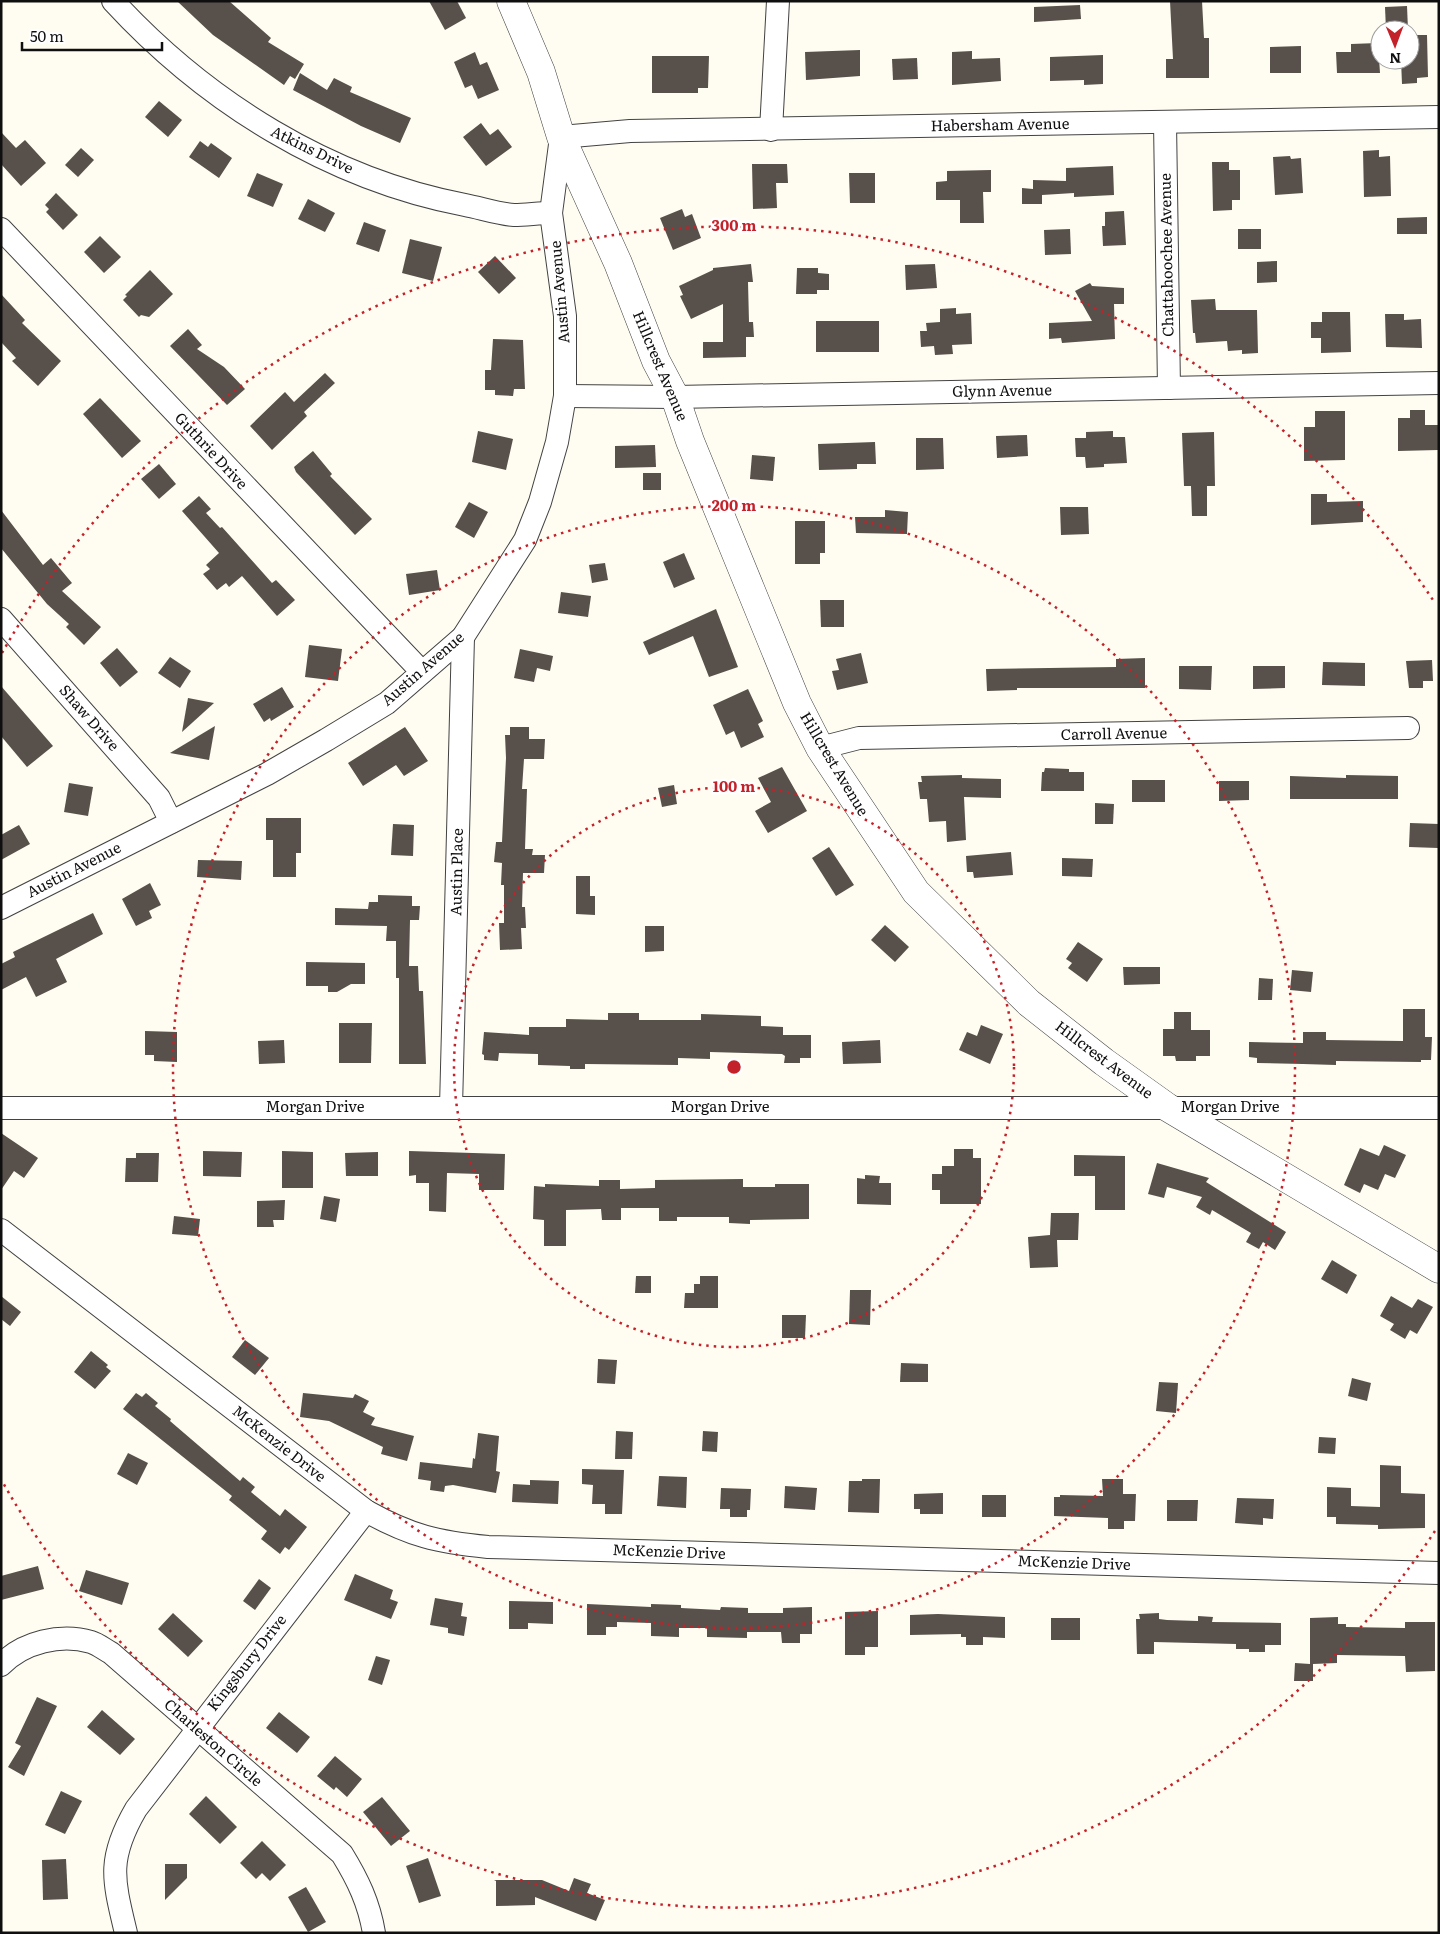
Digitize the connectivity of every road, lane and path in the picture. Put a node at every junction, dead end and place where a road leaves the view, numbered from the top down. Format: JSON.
{"nodes":[{"id":1,"x":113,"y":1,"type":"edge"},
{"id":2,"x":778,"y":1,"type":"edge"},
{"id":3,"x":513,"y":3,"type":"edge"},
{"id":4,"x":1439,"y":118,"type":"edge"},
{"id":5,"x":1165,"y":122,"type":"junction"},
{"id":6,"x":771,"y":130,"type":"junction"},
{"id":7,"x":561,"y":137,"type":"junction"},
{"id":8,"x":551,"y":213,"type":"junction"},
{"id":9,"x":1,"y":229,"type":"edge"},
{"id":10,"x":1439,"y":383,"type":"edge"},
{"id":11,"x":1169,"y":388,"type":"junction"},
{"id":12,"x":565,"y":396,"type":"junction"},
{"id":13,"x":675,"y":397,"type":"junction"},
{"id":14,"x":1,"y":619,"type":"edge"},
{"id":15,"x":463,"y":637,"type":"junction"},
{"id":16,"x":422,"y":672,"type":"junction"},
{"id":17,"x":1408,"y":728,"type":"dead end"},
{"id":18,"x":820,"y":748,"type":"junction"},
{"id":19,"x":172,"y":822,"type":"junction"},
{"id":20,"x":1,"y":908,"type":"edge"},
{"id":21,"x":451,"y":1107,"type":"junction"},
{"id":22,"x":1167,"y":1107,"type":"junction"},
{"id":23,"x":1,"y":1108,"type":"edge"},
{"id":24,"x":1439,"y":1108,"type":"edge"},
{"id":25,"x":1,"y":1230,"type":"edge"},
{"id":26,"x":1439,"y":1269,"type":"edge"},
{"id":27,"x":366,"y":1511,"type":"junction"},
{"id":28,"x":1439,"y":1573,"type":"edge"},
{"id":29,"x":1,"y":1665,"type":"edge"},
{"id":30,"x":196,"y":1729,"type":"junction"},
{"id":31,"x":126,"y":1933,"type":"edge"},
{"id":32,"x":374,"y":1933,"type":"edge"}],
"edges":[{"from":1,"to":8,"type":"street","name":"Atkins Drive"},
{"from":2,"to":6,"type":"street"},
{"from":3,"to":7,"type":"street","name":"Hillcrest Avenue"},
{"from":4,"to":5,"type":"street","name":"Habersham Avenue"},
{"from":5,"to":6,"type":"street","name":"Habersham Avenue"},
{"from":5,"to":11,"type":"street","name":"Chattahoochee Avenue"},
{"from":6,"to":7,"type":"street","name":"Habersham Avenue"},
{"from":7,"to":8,"type":"street","name":"Austin Avenue"},
{"from":7,"to":13,"type":"street","name":"Hillcrest Avenue"},
{"from":8,"to":12,"type":"street","name":"Austin Avenue"},
{"from":9,"to":16,"type":"street","name":"Guthrie Drive"},
{"from":10,"to":11,"type":"street","name":"Glynn Avenue"},
{"from":11,"to":13,"type":"street","name":"Glynn Avenue"},
{"from":12,"to":13,"type":"street","name":"Glynn Avenue"},
{"from":12,"to":15,"type":"street","name":"Austin Avenue"},
{"from":13,"to":18,"type":"street","name":"Hillcrest Avenue"},
{"from":14,"to":19,"type":"street","name":"Shaw Drive"},
{"from":15,"to":16,"type":"street","name":"Austin Avenue"},
{"from":15,"to":21,"type":"street","name":"Austin Place"},
{"from":16,"to":19,"type":"street","name":"Austin Avenue"},
{"from":17,"to":18,"type":"street","name":"Carroll Avenue"},
{"from":18,"to":22,"type":"street","name":"Hillcrest Avenue"},
{"from":19,"to":20,"type":"street","name":"Austin Avenue"},
{"from":21,"to":22,"type":"street","name":"Morgan Drive"},
{"from":21,"to":23,"type":"street","name":"Morgan Drive"},
{"from":22,"to":24,"type":"street","name":"Morgan Drive"},
{"from":22,"to":26,"type":"street","name":"Hillcrest Avenue"},
{"from":25,"to":27,"type":"street","name":"McKenzie Drive"},
{"from":27,"to":28,"type":"street","name":"McKenzie Drive"},
{"from":27,"to":30,"type":"street","name":"Kingsbury Drive"},
{"from":29,"to":30,"type":"street","name":"Charleston Circle"},
{"from":30,"to":31,"type":"street","name":"Kingsbury Drive"},
{"from":30,"to":32,"type":"street","name":"Charleston Circle"}]}
